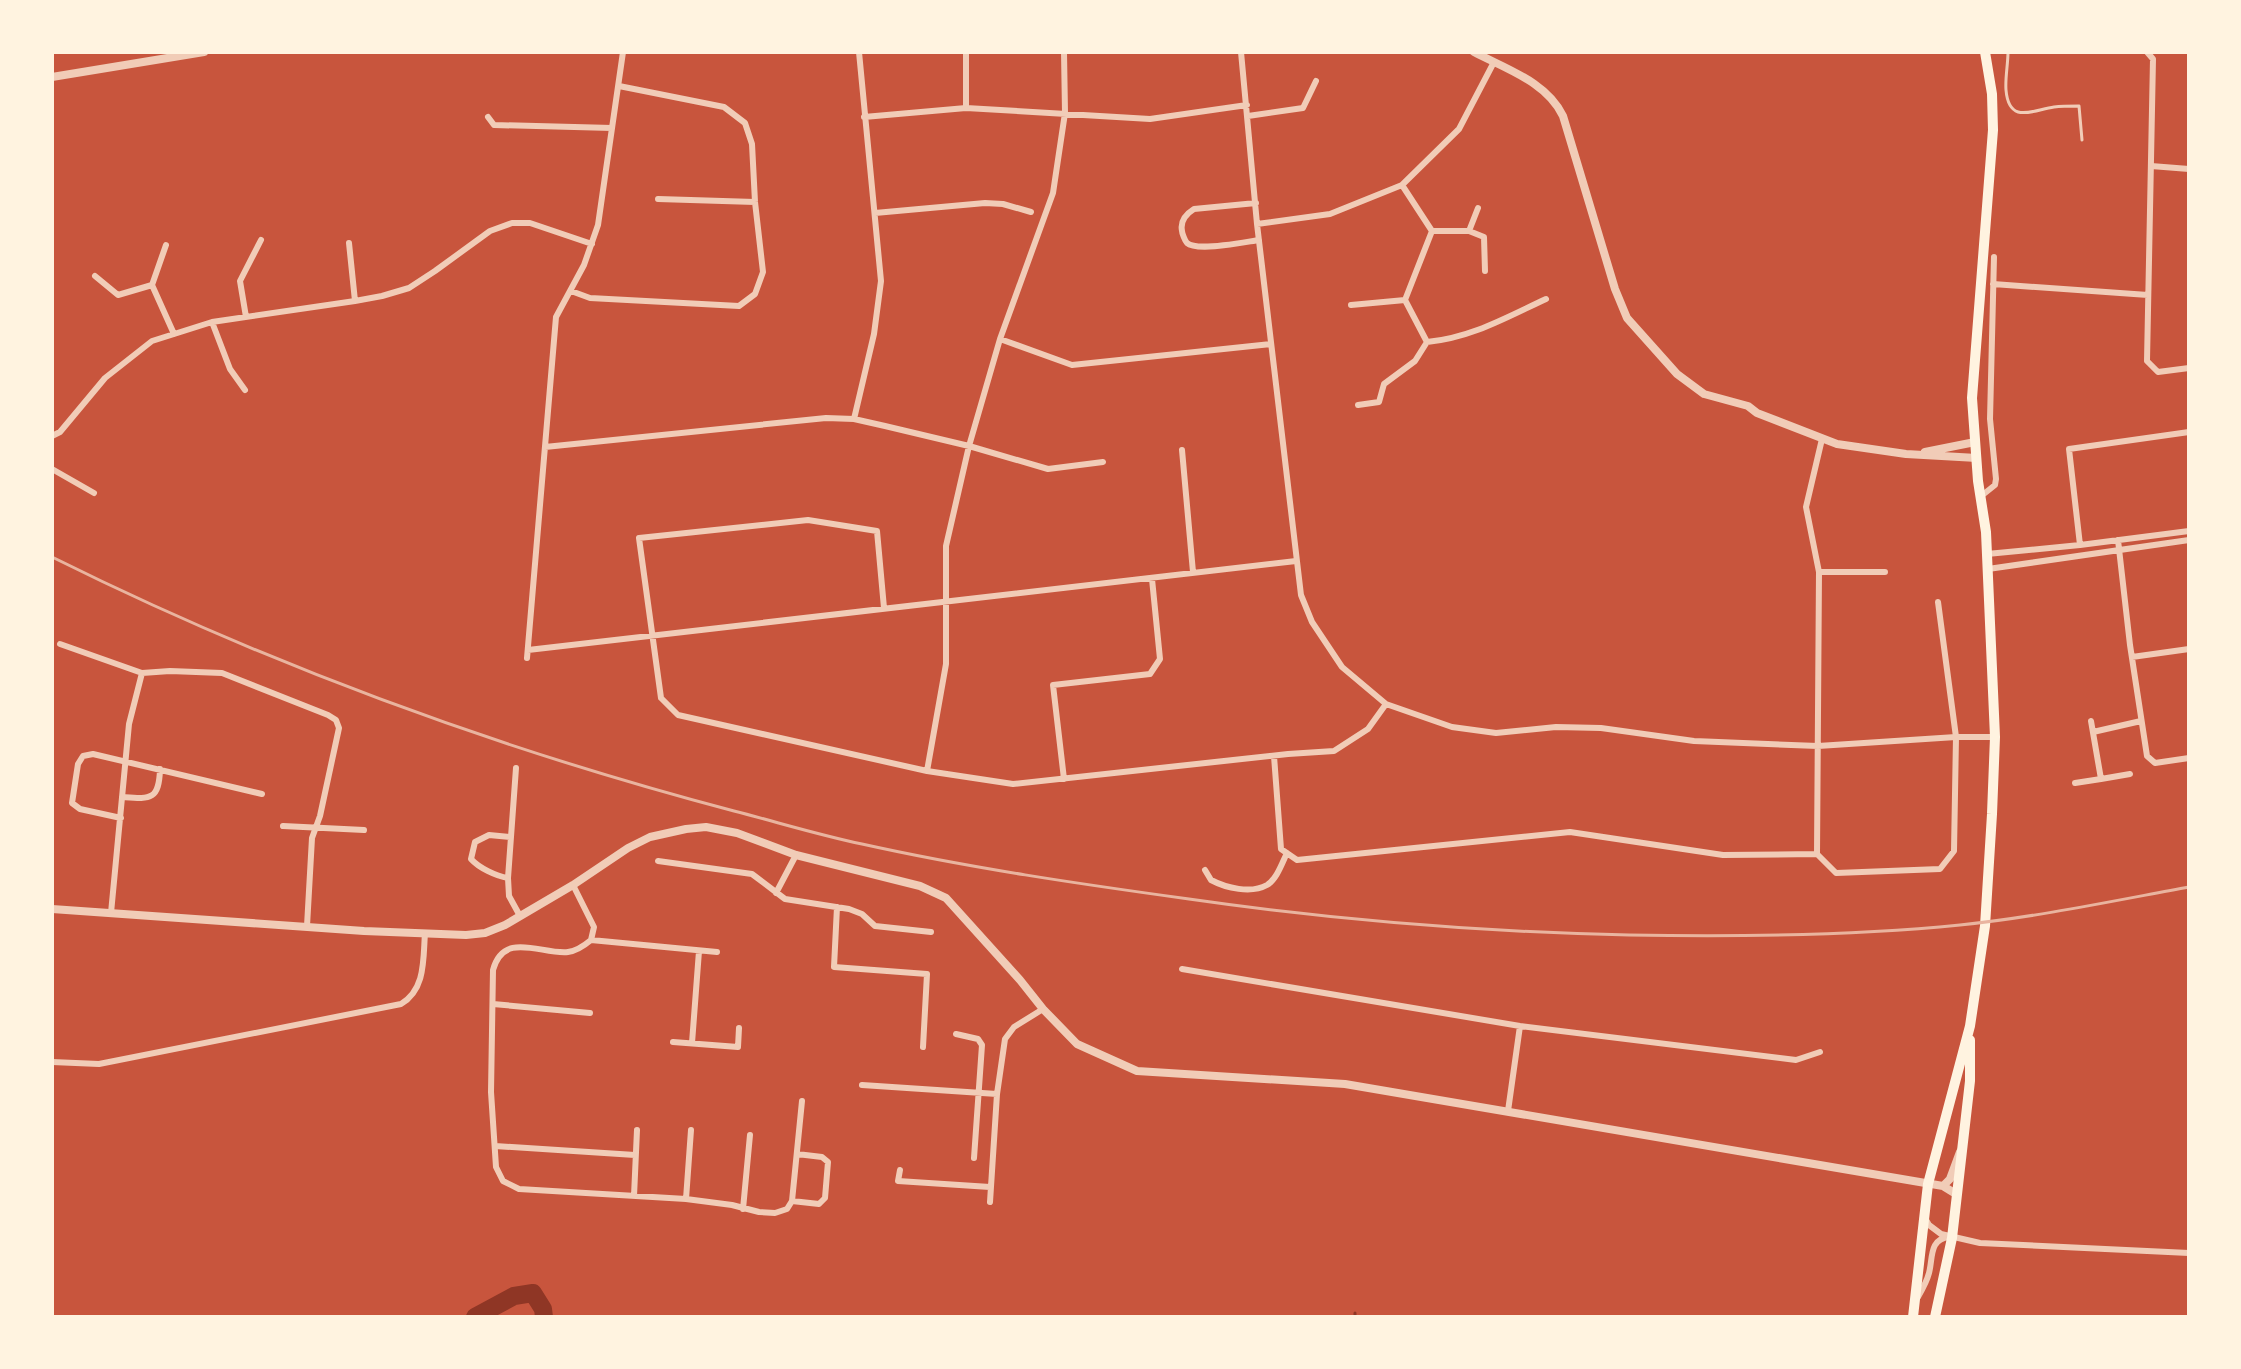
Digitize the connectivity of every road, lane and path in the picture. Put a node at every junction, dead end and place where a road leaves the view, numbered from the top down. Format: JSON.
{"nodes":[{"id":1,"x":204,"y":52,"type":"edge"},
{"id":2,"x":623,"y":52,"type":"edge"},
{"id":3,"x":859,"y":52,"type":"edge"},
{"id":4,"x":966,"y":52,"type":"edge"},
{"id":5,"x":1064,"y":52,"type":"edge"},
{"id":6,"x":1241,"y":52,"type":"edge"},
{"id":7,"x":1474,"y":52,"type":"edge"},
{"id":8,"x":1985,"y":52,"type":"edge"},
{"id":9,"x":2008,"y":52,"type":"edge"},
{"id":10,"x":2147,"y":52,"type":"edge"},
{"id":11,"x":1494,"y":62,"type":"junction"},
{"id":12,"x":52,"y":77,"type":"edge"},
{"id":13,"x":1316,"y":81,"type":"dead end"},
{"id":14,"x":619,"y":86,"type":"junction"},
{"id":15,"x":1247,"y":105,"type":"junction"},
{"id":16,"x":966,"y":108,"type":"junction"},
{"id":17,"x":1065,"y":113,"type":"junction"},
{"id":18,"x":1248,"y":116,"type":"junction"},
{"id":19,"x":488,"y":117,"type":"dead end"},
{"id":20,"x":864,"y":117,"type":"junction"},
{"id":21,"x":612,"y":128,"type":"junction"},
{"id":22,"x":2082,"y":140,"type":"dead end"},
{"id":23,"x":2151,"y":166,"type":"junction"},
{"id":24,"x":2189,"y":169,"type":"edge"},
{"id":25,"x":1402,"y":185,"type":"junction"},
{"id":26,"x":658,"y":199,"type":"dead end"},
{"id":27,"x":755,"y":202,"type":"junction"},
{"id":28,"x":1256,"y":203,"type":"junction"},
{"id":29,"x":1478,"y":208,"type":"dead end"},
{"id":30,"x":1031,"y":212,"type":"dead end"},
{"id":31,"x":875,"y":213,"type":"junction"},
{"id":32,"x":1257,"y":224,"type":"junction"},
{"id":33,"x":1432,"y":231,"type":"junction"},
{"id":34,"x":1469,"y":231,"type":"junction"},
{"id":35,"x":261,"y":240,"type":"dead end"},
{"id":36,"x":1259,"y":240,"type":"junction"},
{"id":37,"x":349,"y":243,"type":"dead end"},
{"id":38,"x":592,"y":244,"type":"junction"},
{"id":39,"x":166,"y":245,"type":"dead end"},
{"id":40,"x":1994,"y":257,"type":"dead end"},
{"id":41,"x":1485,"y":271,"type":"dead end"},
{"id":42,"x":95,"y":276,"type":"dead end"},
{"id":43,"x":1993,"y":284,"type":"junction"},
{"id":44,"x":152,"y":285,"type":"junction"},
{"id":45,"x":571,"y":291,"type":"junction"},
{"id":46,"x":2148,"y":295,"type":"junction"},
{"id":47,"x":1546,"y":299,"type":"dead end"},
{"id":48,"x":1405,"y":300,"type":"junction"},
{"id":49,"x":355,"y":301,"type":"junction"},
{"id":50,"x":1351,"y":305,"type":"dead end"},
{"id":51,"x":246,"y":317,"type":"junction"},
{"id":52,"x":212,"y":322,"type":"junction"},
{"id":53,"x":174,"y":334,"type":"junction"},
{"id":54,"x":1000,"y":339,"type":"junction"},
{"id":55,"x":1427,"y":342,"type":"junction"},
{"id":56,"x":1271,"y":344,"type":"junction"},
{"id":57,"x":2189,"y":368,"type":"edge"},
{"id":58,"x":245,"y":390,"type":"dead end"},
{"id":59,"x":1358,"y":405,"type":"dead end"},
{"id":60,"x":854,"y":419,"type":"junction"},
{"id":61,"x":2189,"y":432,"type":"edge"},
{"id":62,"x":52,"y":436,"type":"edge"},
{"id":63,"x":1822,"y":439,"type":"junction"},
{"id":64,"x":1975,"y":442,"type":"junction"},
{"id":65,"x":969,"y":446,"type":"junction"},
{"id":66,"x":545,"y":447,"type":"junction"},
{"id":67,"x":1182,"y":450,"type":"dead end"},
{"id":68,"x":1916,"y":454,"type":"junction"},
{"id":69,"x":1977,"y":458,"type":"junction"},
{"id":70,"x":1103,"y":462,"type":"dead end"},
{"id":71,"x":52,"y":469,"type":"edge"},
{"id":72,"x":94,"y":493,"type":"dead end"},
{"id":73,"x":1980,"y":497,"type":"junction"},
{"id":74,"x":2189,"y":531,"type":"edge"},
{"id":75,"x":2118,"y":540,"type":"junction"},
{"id":76,"x":2189,"y":540,"type":"edge"},
{"id":77,"x":2080,"y":545,"type":"junction"},
{"id":78,"x":2119,"y":550,"type":"junction"},
{"id":79,"x":1987,"y":554,"type":"junction"},
{"id":80,"x":1296,"y":561,"type":"junction"},
{"id":81,"x":1988,"y":569,"type":"junction"},
{"id":82,"x":1193,"y":572,"type":"junction"},
{"id":83,"x":1819,"y":572,"type":"junction"},
{"id":84,"x":1885,"y":572,"type":"dead end"},
{"id":85,"x":1152,"y":579,"type":"junction"},
{"id":86,"x":946,"y":601,"type":"junction"},
{"id":87,"x":1938,"y":602,"type":"dead end"},
{"id":88,"x":884,"y":608,"type":"junction"},
{"id":89,"x":652,"y":636,"type":"junction"},
{"id":90,"x":60,"y":644,"type":"dead end"},
{"id":91,"x":2189,"y":649,"type":"edge"},
{"id":92,"x":2132,"y":657,"type":"junction"},
{"id":93,"x":142,"y":673,"type":"junction"},
{"id":94,"x":1386,"y":704,"type":"junction"},
{"id":95,"x":2091,"y":721,"type":"dead end"},
{"id":96,"x":2141,"y":721,"type":"junction"},
{"id":97,"x":2093,"y":732,"type":"junction"},
{"id":98,"x":1956,"y":737,"type":"junction"},
{"id":99,"x":1995,"y":737,"type":"junction"},
{"id":100,"x":1818,"y":746,"type":"junction"},
{"id":101,"x":1274,"y":756,"type":"junction"},
{"id":102,"x":2189,"y":758,"type":"edge"},
{"id":103,"x":126,"y":762,"type":"junction"},
{"id":104,"x":516,"y":768,"type":"dead end"},
{"id":105,"x":160,"y":769,"type":"junction"},
{"id":106,"x":927,"y":771,"type":"junction"},
{"id":107,"x":2130,"y":774,"type":"dead end"},
{"id":108,"x":1064,"y":779,"type":"junction"},
{"id":109,"x":2101,"y":779,"type":"junction"},
{"id":110,"x":2075,"y":783,"type":"dead end"},
{"id":111,"x":262,"y":794,"type":"dead end"},
{"id":112,"x":122,"y":797,"type":"junction"},
{"id":113,"x":121,"y":818,"type":"junction"},
{"id":114,"x":283,"y":826,"type":"dead end"},
{"id":115,"x":315,"y":828,"type":"junction"},
{"id":116,"x":364,"y":830,"type":"dead end"},
{"id":117,"x":511,"y":837,"type":"junction"},
{"id":118,"x":1287,"y":853,"type":"junction"},
{"id":119,"x":1817,"y":854,"type":"junction"},
{"id":120,"x":796,"y":855,"type":"junction"},
{"id":121,"x":658,"y":861,"type":"dead end"},
{"id":122,"x":1205,"y":870,"type":"dead end"},
{"id":123,"x":508,"y":878,"type":"junction"},
{"id":124,"x":573,"y":885,"type":"junction"},
{"id":125,"x":776,"y":893,"type":"junction"},
{"id":126,"x":837,"y":907,"type":"junction"},
{"id":127,"x":52,"y":909,"type":"edge"},
{"id":128,"x":111,"y":913,"type":"junction"},
{"id":129,"x":520,"y":916,"type":"junction"},
{"id":130,"x":307,"y":926,"type":"junction"},
{"id":131,"x":931,"y":932,"type":"dead end"},
{"id":132,"x":425,"y":933,"type":"junction"},
{"id":133,"x":591,"y":940,"type":"junction"},
{"id":134,"x":699,"y":951,"type":"junction"},
{"id":135,"x":717,"y":952,"type":"dead end"},
{"id":136,"x":1182,"y":969,"type":"dead end"},
{"id":137,"x":493,"y":1004,"type":"junction"},
{"id":138,"x":1043,"y":1009,"type":"junction"},
{"id":139,"x":590,"y":1013,"type":"dead end"},
{"id":140,"x":1520,"y":1026,"type":"junction"},
{"id":141,"x":1970,"y":1026,"type":"junction"},
{"id":142,"x":739,"y":1028,"type":"dead end"},
{"id":143,"x":956,"y":1034,"type":"dead end"},
{"id":144,"x":673,"y":1042,"type":"dead end"},
{"id":145,"x":692,"y":1043,"type":"junction"},
{"id":146,"x":923,"y":1047,"type":"dead end"},
{"id":147,"x":1820,"y":1052,"type":"dead end"},
{"id":148,"x":52,"y":1062,"type":"edge"},
{"id":149,"x":862,"y":1085,"type":"dead end"},
{"id":150,"x":977,"y":1093,"type":"junction"},
{"id":151,"x":997,"y":1094,"type":"junction"},
{"id":152,"x":802,"y":1101,"type":"dead end"},
{"id":153,"x":1508,"y":1111,"type":"junction"},
{"id":154,"x":637,"y":1130,"type":"dead end"},
{"id":155,"x":691,"y":1130,"type":"dead end"},
{"id":156,"x":750,"y":1135,"type":"dead end"},
{"id":157,"x":495,"y":1146,"type":"junction"},
{"id":158,"x":1962,"y":1148,"type":"junction"},
{"id":159,"x":797,"y":1154,"type":"junction"},
{"id":160,"x":635,"y":1155,"type":"junction"},
{"id":161,"x":974,"y":1158,"type":"dead end"},
{"id":162,"x":900,"y":1170,"type":"dead end"},
{"id":163,"x":898,"y":1181,"type":"junction"},
{"id":164,"x":1928,"y":1184,"type":"junction"},
{"id":165,"x":1943,"y":1186,"type":"junction"},
{"id":166,"x":990,"y":1187,"type":"junction"},
{"id":167,"x":897,"y":1190,"type":"dead end"},
{"id":168,"x":1956,"y":1194,"type":"junction"},
{"id":169,"x":634,"y":1196,"type":"junction"},
{"id":170,"x":686,"y":1199,"type":"junction"},
{"id":171,"x":792,"y":1201,"type":"junction"},
{"id":172,"x":990,"y":1202,"type":"dead end"},
{"id":173,"x":743,"y":1209,"type":"junction"},
{"id":174,"x":1925,"y":1217,"type":"junction"},
{"id":175,"x":1952,"y":1238,"type":"junction"},
{"id":176,"x":2189,"y":1253,"type":"edge"},
{"id":177,"x":1915,"y":1304,"type":"junction"},
{"id":178,"x":1913,"y":1317,"type":"edge"},
{"id":179,"x":1935,"y":1317,"type":"edge"}],
"edges":[{"from":1,"to":12,"type":"street"},
{"from":2,"to":14,"type":"street"},
{"from":3,"to":20,"type":"street"},
{"from":4,"to":16,"type":"street"},
{"from":5,"to":17,"type":"street"},
{"from":6,"to":15,"type":"street"},
{"from":7,"to":11,"type":"street"},
{"from":8,"to":64,"type":"main road"},
{"from":9,"to":22,"type":"lane"},
{"from":10,"to":23,"type":"street"},
{"from":11,"to":25,"type":"street"},
{"from":11,"to":63,"type":"street"},
{"from":13,"to":18,"type":"street"},
{"from":14,"to":21,"type":"street"},
{"from":14,"to":27,"type":"street"},
{"from":15,"to":17,"type":"street"},
{"from":15,"to":18,"type":"street"},
{"from":16,"to":17,"type":"street"},
{"from":16,"to":20,"type":"street"},
{"from":17,"to":54,"type":"street"},
{"from":18,"to":28,"type":"street"},
{"from":19,"to":21,"type":"street"},
{"from":20,"to":31,"type":"street"},
{"from":21,"to":38,"type":"street"},
{"from":23,"to":24,"type":"street"},
{"from":23,"to":46,"type":"street"},
{"from":25,"to":32,"type":"street"},
{"from":25,"to":33,"type":"street"},
{"from":26,"to":27,"type":"street"},
{"from":27,"to":45,"type":"street"},
{"from":28,"to":32,"type":"street"},
{"from":28,"to":36,"type":"street"},
{"from":29,"to":34,"type":"street"},
{"from":30,"to":31,"type":"street"},
{"from":31,"to":60,"type":"street"},
{"from":32,"to":36,"type":"street"},
{"from":33,"to":34,"type":"street"},
{"from":33,"to":48,"type":"street"},
{"from":34,"to":41,"type":"street"},
{"from":35,"to":51,"type":"street"},
{"from":36,"to":56,"type":"street"},
{"from":37,"to":49,"type":"street"},
{"from":38,"to":45,"type":"street"},
{"from":38,"to":49,"type":"street"},
{"from":39,"to":44,"type":"street"},
{"from":40,"to":43,"type":"street"},
{"from":42,"to":44,"type":"street"},
{"from":43,"to":46,"type":"street"},
{"from":43,"to":73,"type":"street"},
{"from":44,"to":53,"type":"street"},
{"from":45,"to":66,"type":"street"},
{"from":46,"to":57,"type":"street"},
{"from":47,"to":55,"type":"street"},
{"from":48,"to":50,"type":"street"},
{"from":48,"to":55,"type":"street"},
{"from":49,"to":51,"type":"street"},
{"from":51,"to":52,"type":"street"},
{"from":52,"to":53,"type":"street"},
{"from":52,"to":58,"type":"street"},
{"from":53,"to":62,"type":"street"},
{"from":54,"to":56,"type":"street"},
{"from":54,"to":65,"type":"street"},
{"from":55,"to":59,"type":"street"},
{"from":56,"to":80,"type":"street"},
{"from":60,"to":65,"type":"street"},
{"from":60,"to":66,"type":"street"},
{"from":61,"to":77,"type":"street"},
{"from":63,"to":68,"type":"street"},
{"from":63,"to":83,"type":"street"},
{"from":64,"to":68,"type":"street"},
{"from":64,"to":69,"type":"main road"},
{"from":65,"to":70,"type":"street"},
{"from":65,"to":86,"type":"street"},
{"from":66,"to":89,"type":"street"},
{"from":67,"to":82,"type":"street"},
{"from":68,"to":69,"type":"street"},
{"from":69,"to":73,"type":"main road"},
{"from":71,"to":72,"type":"street"},
{"from":73,"to":79,"type":"main road"},
{"from":74,"to":75,"type":"street"},
{"from":75,"to":77,"type":"street"},
{"from":75,"to":78,"type":"street"},
{"from":76,"to":78,"type":"street"},
{"from":77,"to":79,"type":"street"},
{"from":78,"to":81,"type":"street"},
{"from":78,"to":92,"type":"street"},
{"from":79,"to":81,"type":"main road"},
{"from":80,"to":82,"type":"street"},
{"from":80,"to":94,"type":"street"},
{"from":81,"to":99,"type":"main road"},
{"from":82,"to":85,"type":"street"},
{"from":83,"to":84,"type":"street"},
{"from":83,"to":100,"type":"street"},
{"from":85,"to":86,"type":"street"},
{"from":85,"to":108,"type":"street"},
{"from":86,"to":88,"type":"street"},
{"from":86,"to":106,"type":"street"},
{"from":87,"to":98,"type":"street"},
{"from":88,"to":89,"type":"street"},
{"from":88,"to":89,"type":"street"},
{"from":89,"to":106,"type":"street"},
{"from":90,"to":93,"type":"street"},
{"from":91,"to":92,"type":"street"},
{"from":92,"to":96,"type":"street"},
{"from":93,"to":103,"type":"street"},
{"from":93,"to":115,"type":"street"},
{"from":94,"to":100,"type":"street"},
{"from":94,"to":101,"type":"street"},
{"from":95,"to":97,"type":"street"},
{"from":96,"to":97,"type":"street"},
{"from":96,"to":102,"type":"street"},
{"from":97,"to":109,"type":"street"},
{"from":98,"to":99,"type":"street"},
{"from":98,"to":100,"type":"street"},
{"from":98,"to":119,"type":"street"},
{"from":99,"to":141,"type":"main road"},
{"from":100,"to":119,"type":"street"},
{"from":101,"to":108,"type":"street"},
{"from":101,"to":118,"type":"street"},
{"from":103,"to":105,"type":"street"},
{"from":103,"to":112,"type":"street"},
{"from":103,"to":113,"type":"street"},
{"from":104,"to":117,"type":"street"},
{"from":105,"to":111,"type":"street"},
{"from":105,"to":112,"type":"street"},
{"from":106,"to":108,"type":"street"},
{"from":107,"to":109,"type":"street"},
{"from":109,"to":110,"type":"street"},
{"from":112,"to":113,"type":"street"},
{"from":113,"to":128,"type":"street"},
{"from":114,"to":115,"type":"street"},
{"from":115,"to":116,"type":"street"},
{"from":115,"to":130,"type":"street"},
{"from":117,"to":123,"type":"street"},
{"from":117,"to":123,"type":"street"},
{"from":118,"to":119,"type":"street"},
{"from":118,"to":122,"type":"street"},
{"from":120,"to":124,"type":"street"},
{"from":120,"to":125,"type":"street"},
{"from":120,"to":138,"type":"street"},
{"from":121,"to":125,"type":"street"},
{"from":123,"to":129,"type":"street"},
{"from":124,"to":129,"type":"street"},
{"from":124,"to":133,"type":"street"},
{"from":125,"to":126,"type":"street"},
{"from":126,"to":131,"type":"street"},
{"from":126,"to":146,"type":"street"},
{"from":127,"to":128,"type":"street"},
{"from":128,"to":130,"type":"street"},
{"from":129,"to":132,"type":"street"},
{"from":130,"to":132,"type":"street"},
{"from":132,"to":148,"type":"street"},
{"from":133,"to":134,"type":"street"},
{"from":133,"to":137,"type":"street"},
{"from":134,"to":135,"type":"street"},
{"from":134,"to":145,"type":"street"},
{"from":136,"to":140,"type":"street"},
{"from":137,"to":139,"type":"street"},
{"from":137,"to":157,"type":"street"},
{"from":138,"to":151,"type":"street"},
{"from":138,"to":153,"type":"street"},
{"from":140,"to":147,"type":"street"},
{"from":140,"to":153,"type":"street"},
{"from":141,"to":158,"type":"main road"},
{"from":141,"to":164,"type":"main road"},
{"from":142,"to":145,"type":"street"},
{"from":143,"to":150,"type":"street"},
{"from":144,"to":145,"type":"street"},
{"from":149,"to":150,"type":"street"},
{"from":150,"to":151,"type":"street"},
{"from":150,"to":161,"type":"street"},
{"from":151,"to":166,"type":"street"},
{"from":152,"to":159,"type":"street"},
{"from":153,"to":164,"type":"street"},
{"from":154,"to":160,"type":"street"},
{"from":155,"to":170,"type":"street"},
{"from":156,"to":173,"type":"street"},
{"from":157,"to":160,"type":"street"},
{"from":157,"to":169,"type":"street"},
{"from":158,"to":165,"type":"street"},
{"from":158,"to":168,"type":"main road"},
{"from":159,"to":171,"type":"street"},
{"from":159,"to":171,"type":"street"},
{"from":160,"to":169,"type":"street"},
{"from":162,"to":163,"type":"street"},
{"from":163,"to":166,"type":"street"},
{"from":163,"to":167,"type":"street"},
{"from":164,"to":165,"type":"street"},
{"from":164,"to":174,"type":"main road"},
{"from":165,"to":168,"type":"street"},
{"from":166,"to":172,"type":"street"},
{"from":168,"to":175,"type":"main road"},
{"from":169,"to":170,"type":"street"},
{"from":170,"to":173,"type":"street"},
{"from":171,"to":173,"type":"street"},
{"from":174,"to":175,"type":"street"},
{"from":174,"to":177,"type":"main road"},
{"from":175,"to":176,"type":"street"},
{"from":175,"to":177,"type":"street"},
{"from":175,"to":179,"type":"main road"},
{"from":177,"to":178,"type":"main road"}]}
